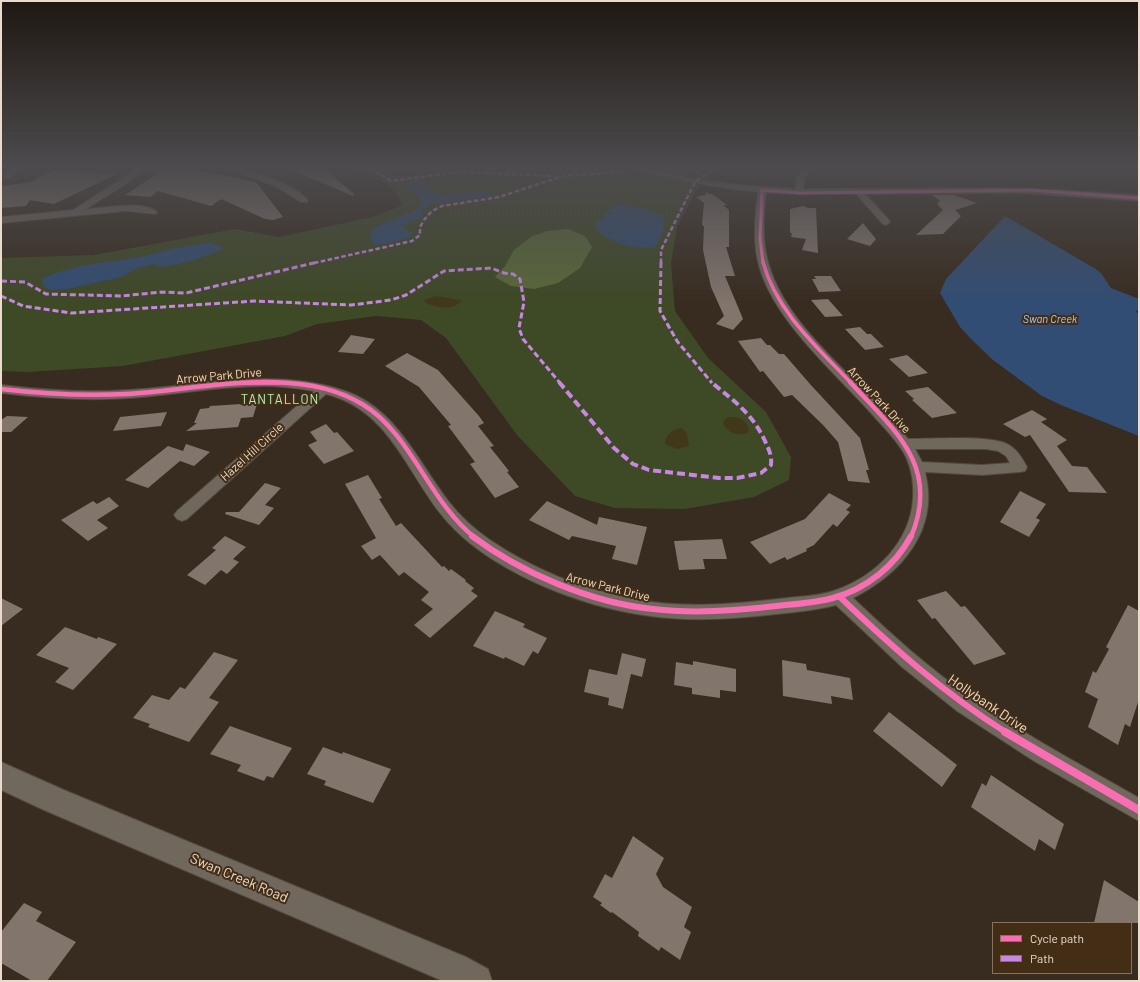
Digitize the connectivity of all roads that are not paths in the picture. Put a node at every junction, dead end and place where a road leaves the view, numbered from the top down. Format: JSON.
{"nodes":[{"id":1,"x":65,"y":214,"type":"edge"},
{"id":2,"x":761,"y":214,"type":"edge"},
{"id":3,"x":878,"y":214,"type":"edge"},
{"id":4,"x":1,"y":220,"type":"edge"},
{"id":5,"x":886,"y":222,"type":"dead end"},
{"id":6,"x":1,"y":389,"type":"edge"},
{"id":7,"x":323,"y":390,"type":"junction"},
{"id":8,"x":906,"y":444,"type":"junction"},
{"id":9,"x":918,"y":468,"type":"junction"},
{"id":10,"x":182,"y":514,"type":"dead end"},
{"id":11,"x":840,"y":597,"type":"junction"},
{"id":12,"x":1,"y":776,"type":"edge"},
{"id":13,"x":1139,"y":810,"type":"edge"},
{"id":14,"x":476,"y":981,"type":"edge"}],
"edges":[{"from":1,"to":4,"type":"street"},
{"from":2,"to":8,"type":"street","name":"Arrow Park Drive"},
{"from":3,"to":5,"type":"street"},
{"from":6,"to":7,"type":"street","name":"Arrow Park Drive"},
{"from":7,"to":10,"type":"street","name":"Hazel Hill Circle"},
{"from":7,"to":11,"type":"street","name":"Arrow Park Drive"},
{"from":8,"to":9,"type":"street","name":"Arrow Park Drive"},
{"from":8,"to":9,"type":"street"},
{"from":9,"to":11,"type":"street","name":"Arrow Park Drive"},
{"from":11,"to":13,"type":"street","name":"Hollybank Drive"},
{"from":12,"to":14,"type":"street","name":"Swan Creek Road"}]}
